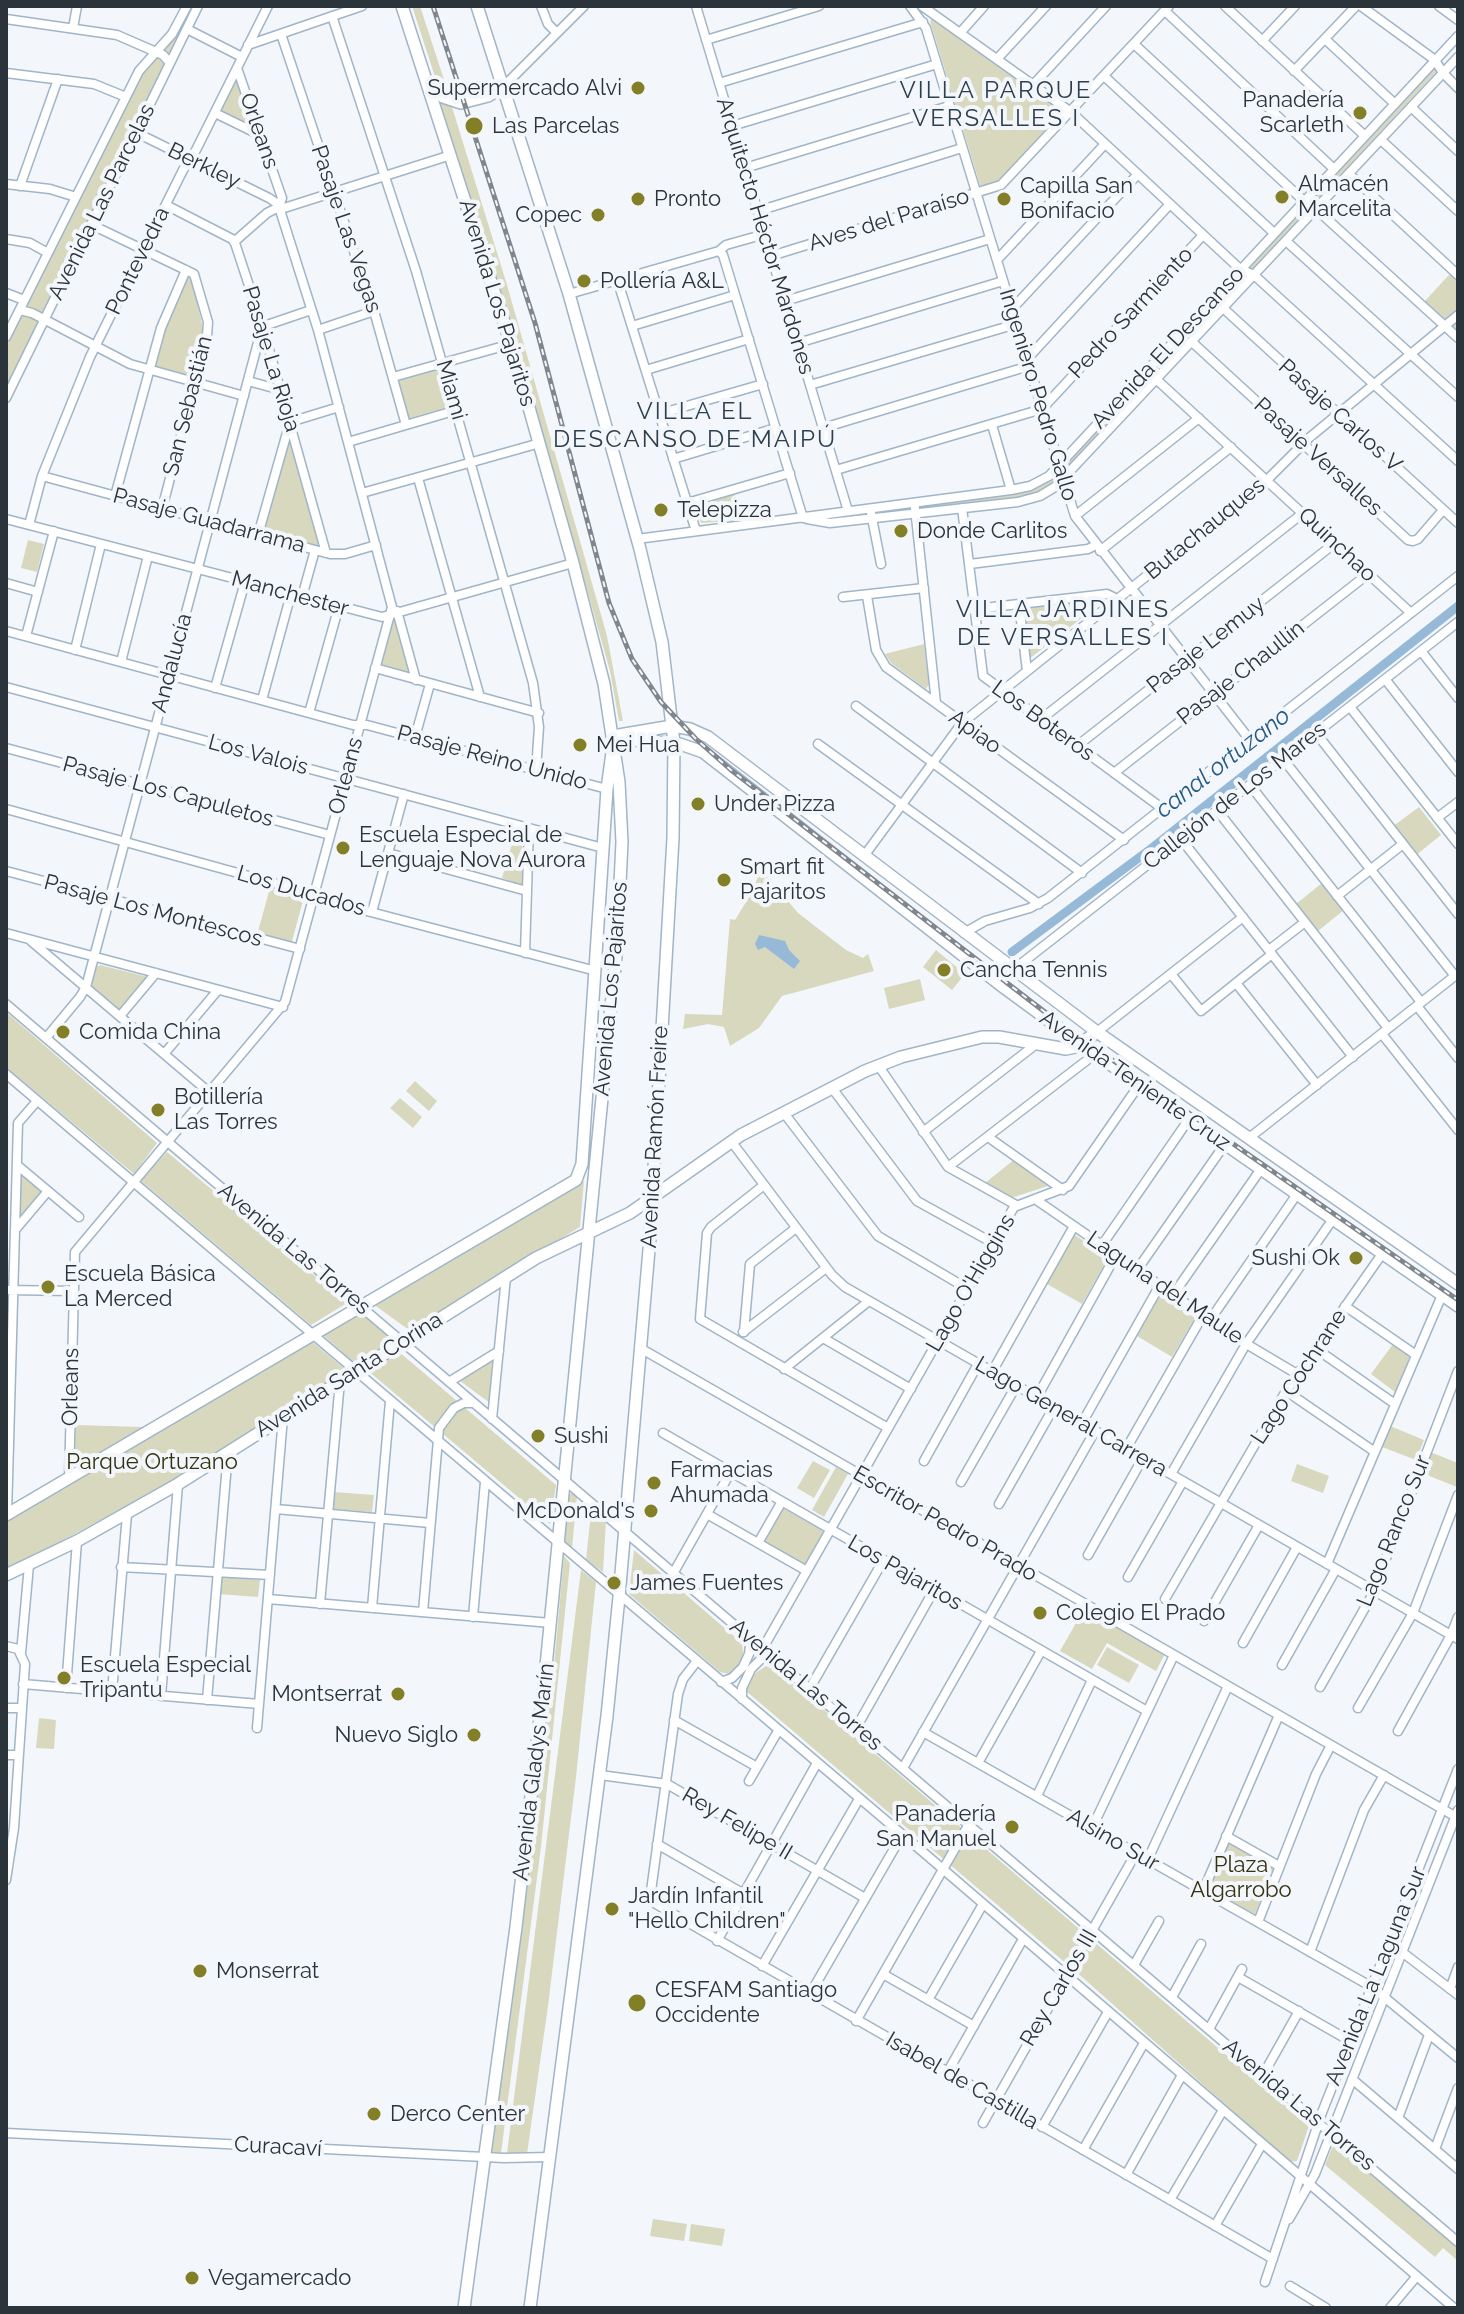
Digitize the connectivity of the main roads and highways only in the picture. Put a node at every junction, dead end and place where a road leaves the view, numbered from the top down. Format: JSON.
{"nodes":[{"id":1,"x":402,"y":6,"type":"edge"},
{"id":2,"x":477,"y":6,"type":"edge"},
{"id":3,"x":427,"y":80,"type":"junction"},
{"id":4,"x":504,"y":86,"type":"junction"},
{"id":5,"x":672,"y":726,"type":"junction"},
{"id":6,"x":613,"y":739,"type":"junction"},
{"id":7,"x":674,"y":743,"type":"junction"},
{"id":8,"x":1097,"y":1032,"type":"junction"},
{"id":9,"x":1081,"y":1044,"type":"junction"},
{"id":10,"x":652,"y":1177,"type":"junction"},
{"id":11,"x":671,"y":1186,"type":"junction"},
{"id":12,"x":651,"y":1200,"type":"junction"},
{"id":13,"x":587,"y":1235,"type":"junction"},
{"id":14,"x":1458,"y":1284,"type":"edge"},
{"id":15,"x":1458,"y":1306,"type":"edge"},
{"id":16,"x":6,"y":1515,"type":"edge"},
{"id":17,"x":6,"y":1575,"type":"edge"},
{"id":18,"x":464,"y":2308,"type":"edge"},
{"id":19,"x":530,"y":2308,"type":"edge"}],
"edges":[{"from":1,"to":3,"type":"main road","name":"Avenida Los Pajaritos"},
{"from":2,"to":4,"type":"main road"},
{"from":3,"to":4,"type":"main road"},
{"from":3,"to":6,"type":"main road","name":"Avenida Los Pajaritos"},
{"from":4,"to":5,"type":"main road"},
{"from":5,"to":6,"type":"main road","name":"Avenida Teniente Cruz"},
{"from":5,"to":7,"type":"main road"},
{"from":5,"to":8,"type":"main road","name":"Avenida Teniente Cruz"},
{"from":6,"to":7,"type":"main road","name":"Avenida Teniente Cruz"},
{"from":6,"to":13,"type":"main road","name":"Avenida Los Pajaritos"},
{"from":6,"to":16,"type":"main road","name":"Avenida Los Pajaritos"},
{"from":7,"to":9,"type":"main road","name":"Avenida Teniente Cruz"},
{"from":7,"to":10,"type":"main road","name":"Avenida Ramón Freire"},
{"from":8,"to":9,"type":"main road"},
{"from":8,"to":14,"type":"main road","name":"Avenida Teniente Cruz"},
{"from":9,"to":11,"type":"main road","name":"Avenida Santa Corina"},
{"from":9,"to":15,"type":"main road","name":"Avenida Teniente Cruz"},
{"from":10,"to":11,"type":"main road"},
{"from":10,"to":12,"type":"main road","name":"Avenida Ramón Freire"},
{"from":11,"to":12,"type":"main road","name":"Avenida Santa Corina"},
{"from":12,"to":13,"type":"main road","name":"Avenida Santa Corina"},
{"from":12,"to":19,"type":"main road","name":"Avenida Ramón Freire"},
{"from":13,"to":17,"type":"main road","name":"Avenida Santa Corina"},
{"from":13,"to":18,"type":"main road","name":"Avenida Gladys Marín"}]}
